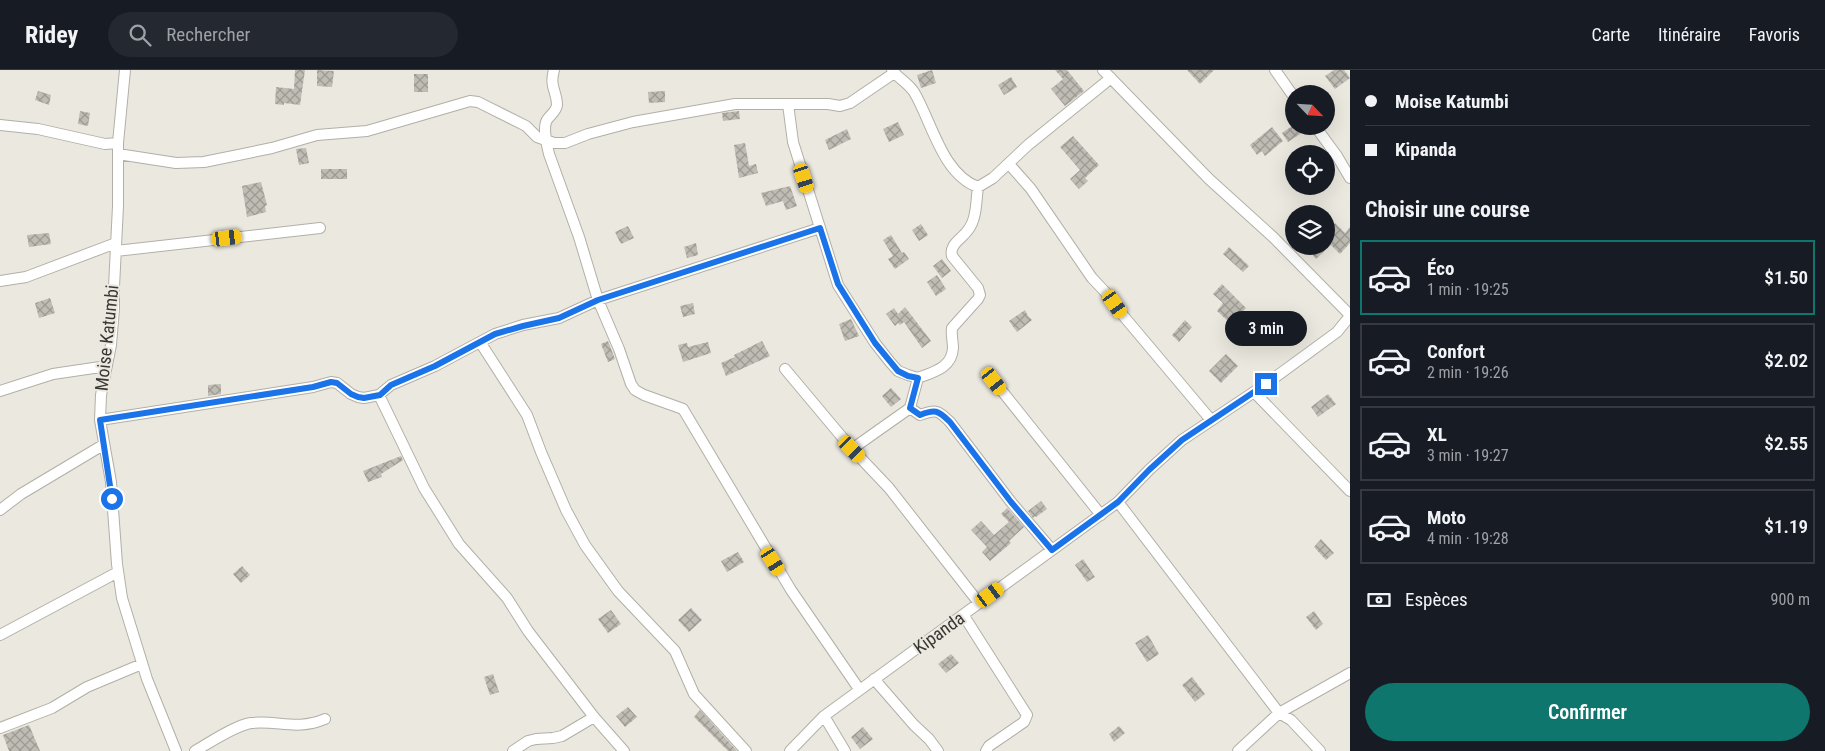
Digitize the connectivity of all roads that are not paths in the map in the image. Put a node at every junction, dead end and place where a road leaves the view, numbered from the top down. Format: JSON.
{"nodes":[{"id":1,"x":125,"y":70,"type":"edge"},
{"id":2,"x":554,"y":70,"type":"edge"},
{"id":3,"x":1103,"y":70,"type":"edge"},
{"id":4,"x":1275,"y":70,"type":"edge"},
{"id":5,"x":893,"y":71,"type":"edge"},
{"id":6,"x":1111,"y":78,"type":"junction"},
{"id":7,"x":1286,"y":85,"type":"edge"},
{"id":8,"x":788,"y":104,"type":"junction"},
{"id":9,"x":0,"y":125,"type":"edge"},
{"id":10,"x":1322,"y":135,"type":"edge"},
{"id":11,"x":546,"y":141,"type":"junction"},
{"id":12,"x":118,"y":148,"type":"junction"},
{"id":13,"x":1009,"y":164,"type":"junction"},
{"id":14,"x":1350,"y":178,"type":"edge"},
{"id":15,"x":978,"y":187,"type":"junction"},
{"id":16,"x":320,"y":228,"type":"dead end"},
{"id":17,"x":820,"y":228,"type":"junction"},
{"id":18,"x":116,"y":247,"type":"junction"},
{"id":19,"x":0,"y":282,"type":"edge"},
{"id":20,"x":598,"y":300,"type":"junction"},
{"id":21,"x":1350,"y":315,"type":"edge"},
{"id":22,"x":480,"y":342,"type":"junction"},
{"id":23,"x":107,"y":366,"type":"junction"},
{"id":24,"x":785,"y":369,"type":"dead end"},
{"id":25,"x":918,"y":378,"type":"junction"},
{"id":26,"x":994,"y":381,"type":"dead end"},
{"id":27,"x":0,"y":391,"type":"edge"},
{"id":28,"x":1254,"y":392,"type":"junction"},
{"id":29,"x":380,"y":395,"type":"junction"},
{"id":30,"x":910,"y":408,"type":"junction"},
{"id":31,"x":100,"y":420,"type":"junction"},
{"id":32,"x":1211,"y":420,"type":"junction"},
{"id":33,"x":103,"y":445,"type":"junction"},
{"id":34,"x":852,"y":449,"type":"junction"},
{"id":35,"x":1350,"y":491,"type":"edge"},
{"id":36,"x":1118,"y":502,"type":"junction"},
{"id":37,"x":0,"y":510,"type":"edge"},
{"id":38,"x":1101,"y":515,"type":"junction"},
{"id":39,"x":1052,"y":550,"type":"junction"},
{"id":40,"x":118,"y":572,"type":"junction"},
{"id":41,"x":979,"y":603,"type":"junction"},
{"id":42,"x":964,"y":616,"type":"junction"},
{"id":43,"x":0,"y":635,"type":"edge"},
{"id":44,"x":142,"y":664,"type":"junction"},
{"id":45,"x":1350,"y":672,"type":"edge"},
{"id":46,"x":874,"y":679,"type":"junction"},
{"id":47,"x":858,"y":689,"type":"junction"},
{"id":48,"x":1279,"y":714,"type":"junction"},
{"id":49,"x":824,"y":716,"type":"junction"},
{"id":50,"x":594,"y":718,"type":"junction"},
{"id":51,"x":325,"y":719,"type":"dead end"},
{"id":52,"x":0,"y":728,"type":"edge"},
{"id":53,"x":176,"y":751,"type":"edge"},
{"id":54,"x":195,"y":751,"type":"edge"},
{"id":55,"x":513,"y":751,"type":"edge"},
{"id":56,"x":624,"y":751,"type":"edge"},
{"id":57,"x":746,"y":751,"type":"edge"},
{"id":58,"x":790,"y":751,"type":"edge"},
{"id":59,"x":845,"y":751,"type":"edge"},
{"id":60,"x":938,"y":751,"type":"edge"},
{"id":61,"x":986,"y":751,"type":"edge"},
{"id":62,"x":1238,"y":751,"type":"edge"},
{"id":63,"x":1320,"y":751,"type":"edge"}],
"edges":[{"from":1,"to":12,"type":"street","name":"Moise Katumbi"},
{"from":2,"to":11,"type":"street"},
{"from":3,"to":6,"type":"street"},
{"from":4,"to":7,"type":"street"},
{"from":5,"to":8,"type":"street"},
{"from":5,"to":15,"type":"street"},
{"from":6,"to":13,"type":"street"},
{"from":6,"to":21,"type":"street"},
{"from":8,"to":11,"type":"street"},
{"from":8,"to":17,"type":"street"},
{"from":9,"to":12,"type":"street"},
{"from":10,"to":14,"type":"street"},
{"from":11,"to":12,"type":"street"},
{"from":11,"to":20,"type":"street"},
{"from":12,"to":18,"type":"street","name":"Moise Katumbi"},
{"from":13,"to":15,"type":"street"},
{"from":13,"to":32,"type":"street"},
{"from":15,"to":25,"type":"street"},
{"from":16,"to":18,"type":"street"},
{"from":17,"to":20,"type":"street"},
{"from":17,"to":25,"type":"street"},
{"from":18,"to":19,"type":"street"},
{"from":18,"to":23,"type":"street","name":"Moise Katumbi"},
{"from":20,"to":22,"type":"street"},
{"from":20,"to":47,"type":"street"},
{"from":21,"to":28,"type":"street","name":"Kipanda"},
{"from":22,"to":29,"type":"street"},
{"from":22,"to":57,"type":"street"},
{"from":23,"to":27,"type":"street"},
{"from":23,"to":31,"type":"street","name":"Moise Katumbi"},
{"from":24,"to":34,"type":"street"},
{"from":25,"to":30,"type":"street"},
{"from":26,"to":38,"type":"street"},
{"from":28,"to":32,"type":"street","name":"Kipanda"},
{"from":28,"to":35,"type":"street"},
{"from":29,"to":31,"type":"street"},
{"from":29,"to":50,"type":"street"},
{"from":30,"to":34,"type":"street"},
{"from":30,"to":39,"type":"street"},
{"from":31,"to":33,"type":"street","name":"Moise Katumbi"},
{"from":32,"to":36,"type":"street","name":"Kipanda"},
{"from":33,"to":37,"type":"street"},
{"from":33,"to":40,"type":"street","name":"Moise Katumbi"},
{"from":34,"to":41,"type":"street"},
{"from":36,"to":38,"type":"street","name":"Kipanda"},
{"from":36,"to":48,"type":"street"},
{"from":38,"to":39,"type":"street","name":"Kipanda"},
{"from":39,"to":41,"type":"street","name":"Kipanda"},
{"from":40,"to":43,"type":"street"},
{"from":40,"to":44,"type":"street","name":"Moise Katumbi"},
{"from":41,"to":42,"type":"street","name":"Kipanda"},
{"from":42,"to":46,"type":"street","name":"Kipanda"},
{"from":42,"to":61,"type":"street"},
{"from":44,"to":52,"type":"street"},
{"from":44,"to":53,"type":"street","name":"Moise Katumbi"},
{"from":45,"to":48,"type":"street"},
{"from":46,"to":47,"type":"street","name":"Kipanda"},
{"from":46,"to":60,"type":"street"},
{"from":47,"to":49,"type":"street","name":"Kipanda"},
{"from":48,"to":62,"type":"street"},
{"from":48,"to":63,"type":"street"},
{"from":49,"to":58,"type":"street","name":"Kipanda"},
{"from":49,"to":59,"type":"street"},
{"from":50,"to":55,"type":"street"},
{"from":50,"to":56,"type":"street"},
{"from":51,"to":54,"type":"street"}]}
